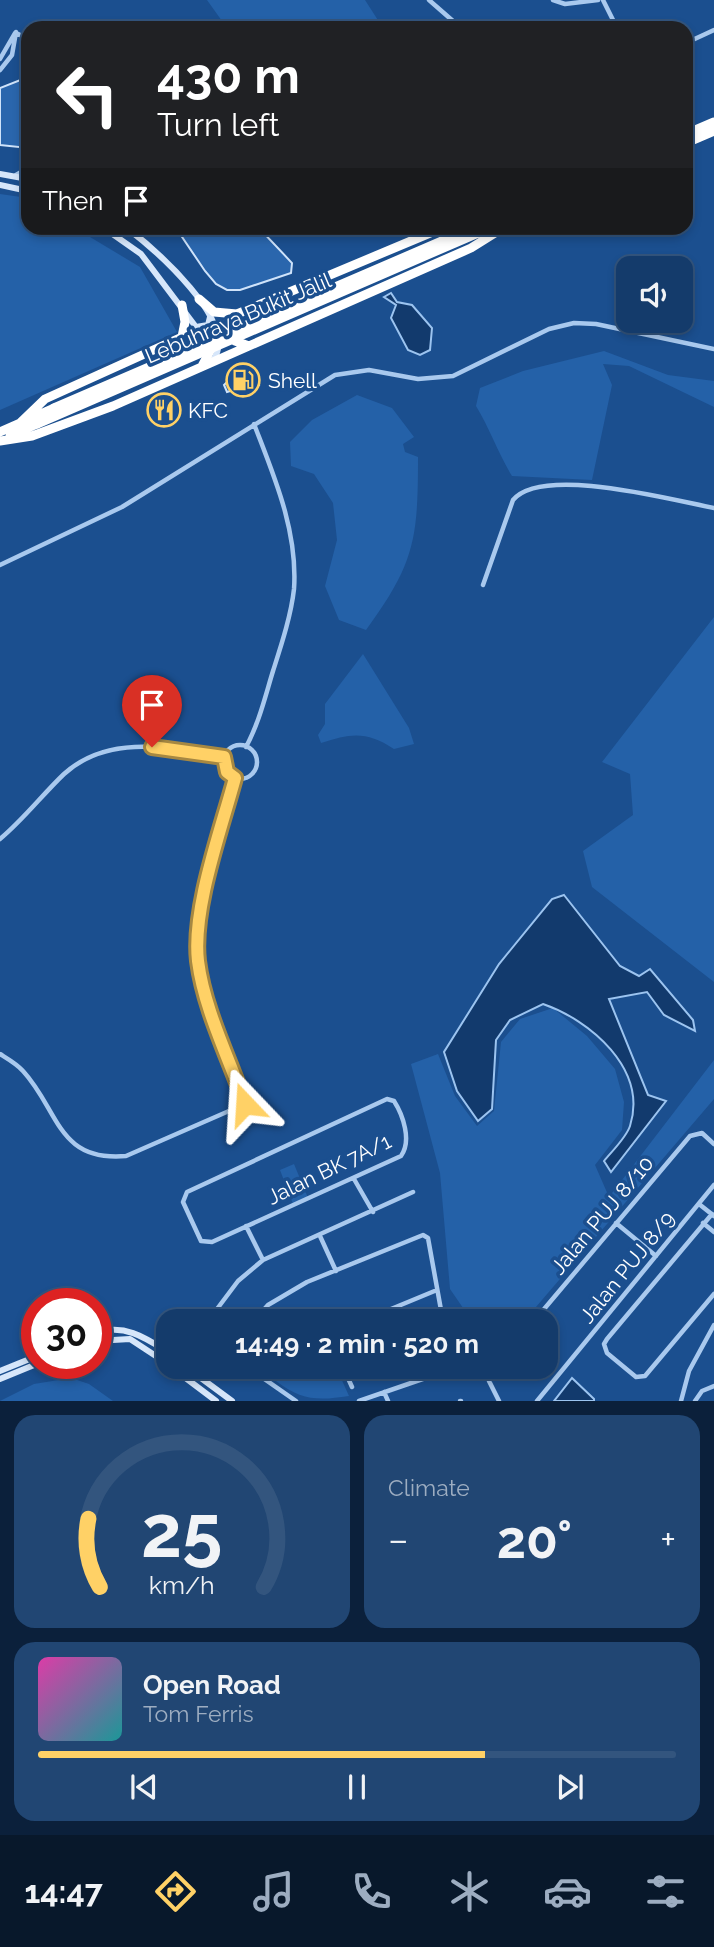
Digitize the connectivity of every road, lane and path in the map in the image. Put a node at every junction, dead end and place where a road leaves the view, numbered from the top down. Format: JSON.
{"nodes":[{"id":1,"x":429,"y":0,"type":"edge"},
{"id":2,"x":553,"y":0,"type":"edge"},
{"id":3,"x":600,"y":0,"type":"edge"},
{"id":4,"x":453,"y":21,"type":"edge"},
{"id":5,"x":613,"y":21,"type":"edge"},
{"id":6,"x":714,"y":30,"type":"edge"},
{"id":7,"x":16,"y":32,"type":"junction"},
{"id":8,"x":21,"y":35,"type":"edge"},
{"id":9,"x":693,"y":40,"type":"edge"},
{"id":10,"x":0,"y":59,"type":"edge"},
{"id":11,"x":0,"y":70,"type":"edge"},
{"id":12,"x":714,"y":122,"type":"edge"},
{"id":13,"x":693,"y":131,"type":"edge"},
{"id":14,"x":714,"y":131,"type":"edge"},
{"id":15,"x":693,"y":140,"type":"edge"},
{"id":16,"x":0,"y":174,"type":"edge"},
{"id":17,"x":21,"y":174,"type":"edge"},
{"id":18,"x":12,"y":176,"type":"junction"},
{"id":19,"x":21,"y":178,"type":"edge"},
{"id":20,"x":0,"y":185,"type":"edge"},
{"id":21,"x":21,"y":190,"type":"edge"},
{"id":22,"x":114,"y":235,"type":"edge"},
{"id":23,"x":135,"y":235,"type":"edge"},
{"id":24,"x":425,"y":235,"type":"edge"},
{"id":25,"x":463,"y":235,"type":"edge"},
{"id":26,"x":464,"y":235,"type":"edge"},
{"id":27,"x":491,"y":235,"type":"edge"},
{"id":28,"x":199,"y":299,"type":"junction"},
{"id":29,"x":182,"y":305,"type":"junction"},
{"id":30,"x":237,"y":314,"type":"junction"},
{"id":31,"x":210,"y":317,"type":"junction"},
{"id":32,"x":196,"y":327,"type":"junction"},
{"id":33,"x":182,"y":337,"type":"junction"},
{"id":34,"x":217,"y":342,"type":"junction"},
{"id":35,"x":249,"y":346,"type":"junction"},
{"id":36,"x":714,"y":349,"type":"edge"},
{"id":37,"x":233,"y":353,"type":"junction"},
{"id":38,"x":212,"y":362,"type":"junction"},
{"id":39,"x":202,"y":366,"type":"junction"},
{"id":40,"x":19,"y":424,"type":"junction"},
{"id":41,"x":254,"y":424,"type":"junction"},
{"id":42,"x":0,"y":432,"type":"edge"},
{"id":43,"x":0,"y":440,"type":"edge"},
{"id":44,"x":714,"y":508,"type":"edge"},
{"id":45,"x":0,"y":565,"type":"edge"},
{"id":46,"x":483,"y":585,"type":"dead end"},
{"id":47,"x":246,"y":747,"type":"junction"},
{"id":48,"x":224,"y":757,"type":"junction"},
{"id":49,"x":235,"y":778,"type":"junction"},
{"id":50,"x":0,"y":839,"type":"edge"},
{"id":51,"x":0,"y":1055,"type":"edge"},
{"id":52,"x":714,"y":1144,"type":"edge"},
{"id":53,"x":354,"y":1179,"type":"junction"},
{"id":54,"x":714,"y":1185,"type":"edge"},
{"id":55,"x":413,"y":1192,"type":"dead end"},
{"id":56,"x":699,"y":1204,"type":"junction"},
{"id":57,"x":373,"y":1212,"type":"junction"},
{"id":58,"x":713,"y":1215,"type":"edge"},
{"id":59,"x":616,"y":1223,"type":"junction"},
{"id":60,"x":704,"y":1223,"type":"junction"},
{"id":61,"x":246,"y":1226,"type":"junction"},
{"id":62,"x":714,"y":1232,"type":"edge"},
{"id":63,"x":320,"y":1236,"type":"junction"},
{"id":64,"x":656,"y":1256,"type":"junction"},
{"id":65,"x":263,"y":1260,"type":"junction"},
{"id":66,"x":336,"y":1271,"type":"junction"},
{"id":67,"x":437,"y":1290,"type":"junction"},
{"id":68,"x":714,"y":1294,"type":"edge"},
{"id":69,"x":217,"y":1309,"type":"edge"},
{"id":70,"x":264,"y":1309,"type":"edge"},
{"id":71,"x":392,"y":1309,"type":"edge"},
{"id":72,"x":441,"y":1309,"type":"edge"},
{"id":73,"x":544,"y":1309,"type":"edge"},
{"id":74,"x":714,"y":1325,"type":"edge"},
{"id":75,"x":112,"y":1330,"type":"edge"},
{"id":76,"x":112,"y":1340,"type":"edge"},
{"id":77,"x":156,"y":1345,"type":"edge"},
{"id":78,"x":156,"y":1357,"type":"edge"},
{"id":79,"x":21,"y":1362,"type":"edge"},
{"id":80,"x":0,"y":1371,"type":"edge"},
{"id":81,"x":21,"y":1371,"type":"edge"},
{"id":82,"x":187,"y":1379,"type":"edge"},
{"id":83,"x":202,"y":1379,"type":"edge"},
{"id":84,"x":264,"y":1379,"type":"edge"},
{"id":85,"x":348,"y":1379,"type":"edge"},
{"id":86,"x":418,"y":1379,"type":"edge"},
{"id":87,"x":490,"y":1379,"type":"edge"},
{"id":88,"x":0,"y":1380,"type":"edge"},
{"id":89,"x":714,"y":1386,"type":"edge"},
{"id":90,"x":352,"y":1387,"type":"dead end"},
{"id":91,"x":384,"y":1392,"type":"junction"},
{"id":92,"x":216,"y":1401,"type":"edge"},
{"id":93,"x":232,"y":1401,"type":"edge"},
{"id":94,"x":296,"y":1401,"type":"edge"},
{"id":95,"x":359,"y":1401,"type":"edge"},
{"id":96,"x":388,"y":1401,"type":"edge"},
{"id":97,"x":499,"y":1401,"type":"edge"},
{"id":98,"x":537,"y":1401,"type":"edge"},
{"id":99,"x":681,"y":1401,"type":"edge"},
{"id":100,"x":695,"y":1401,"type":"edge"}],
"edges":[{"from":1,"to":4,"type":"street"},
{"from":2,"to":3,"type":"street"},
{"from":3,"to":5,"type":"street"},
{"from":6,"to":9,"type":"street"},
{"from":7,"to":8,"type":"street"},
{"from":7,"to":10,"type":"street"},
{"from":7,"to":11,"type":"street"},
{"from":12,"to":13,"type":"highway"},
{"from":14,"to":15,"type":"highway"},
{"from":16,"to":18,"type":"main road"},
{"from":17,"to":18,"type":"street"},
{"from":18,"to":19,"type":"main road"},
{"from":20,"to":21,"type":"main road"},
{"from":22,"to":29,"type":"main road"},
{"from":23,"to":28,"type":"main road"},
{"from":24,"to":30,"type":"highway"},
{"from":25,"to":40,"type":"highway","name":"Lebuhraya Bukit Jalil","bridge":true},
{"from":26,"to":43,"type":"highway","name":"Lebuhraya Bukit Jalil","bridge":true},
{"from":27,"to":35,"type":"highway"},
{"from":28,"to":30,"type":"highway"},
{"from":28,"to":31,"type":"main road"},
{"from":29,"to":32,"type":"main road"},
{"from":29,"to":33,"type":"highway"},
{"from":30,"to":35,"type":"highway"},
{"from":31,"to":32,"type":"main road"},
{"from":31,"to":34,"type":"main road"},
{"from":32,"to":34,"type":"main road"},
{"from":33,"to":39,"type":"highway"},
{"from":33,"to":40,"type":"highway"},
{"from":34,"to":37,"type":"main road"},
{"from":34,"to":38,"type":"main road"},
{"from":35,"to":37,"type":"highway"},
{"from":36,"to":41,"type":"street"},
{"from":37,"to":38,"type":"highway"},
{"from":38,"to":39,"type":"highway"},
{"from":39,"to":43,"type":"highway"},
{"from":40,"to":42,"type":"highway","name":"Lebuhraya Bukit Jalil"},
{"from":41,"to":45,"type":"street"},
{"from":41,"to":47,"type":"street"},
{"from":44,"to":46,"type":"street"},
{"from":47,"to":48,"type":"street"},
{"from":47,"to":49,"type":"street"},
{"from":48,"to":49,"type":"street"},
{"from":48,"to":50,"type":"street"},
{"from":49,"to":51,"type":"street"},
{"from":52,"to":59,"type":"street","name":"Jalan PUJ 8/10"},
{"from":53,"to":57,"type":"street"},
{"from":53,"to":61,"type":"street","name":"Jalan BK 7A/1"},
{"from":53,"to":61,"type":"street","name":"Jalan BK 7A/1"},
{"from":54,"to":56,"type":"street","name":"Jalan PUJ 8/9"},
{"from":55,"to":57,"type":"street"},
{"from":56,"to":58,"type":"street"},
{"from":56,"to":64,"type":"street","name":"Jalan PUJ 8/9"},
{"from":57,"to":63,"type":"street"},
{"from":58,"to":60,"type":"street"},
{"from":59,"to":64,"type":"street"},
{"from":59,"to":73,"type":"street","name":"Jalan PUJ 8/10"},
{"from":60,"to":62,"type":"street"},
{"from":60,"to":68,"type":"street"},
{"from":61,"to":65,"type":"street"},
{"from":63,"to":65,"type":"street"},
{"from":63,"to":66,"type":"street"},
{"from":64,"to":98,"type":"street","name":"Jalan PUJ 8/9"},
{"from":65,"to":69,"type":"street"},
{"from":66,"to":67,"type":"street"},
{"from":66,"to":70,"type":"street"},
{"from":67,"to":71,"type":"street"},
{"from":67,"to":72,"type":"street"},
{"from":74,"to":99,"type":"street"},
{"from":75,"to":77,"type":"main road"},
{"from":76,"to":78,"type":"main road"},
{"from":79,"to":80,"type":"main road"},
{"from":81,"to":88,"type":"main road"},
{"from":82,"to":92,"type":"main road"},
{"from":83,"to":93,"type":"main road"},
{"from":84,"to":94,"type":"street"},
{"from":85,"to":90,"type":"street"},
{"from":86,"to":91,"type":"street"},
{"from":87,"to":97,"type":"street"},
{"from":89,"to":100,"type":"street"},
{"from":91,"to":95,"type":"street"},
{"from":91,"to":96,"type":"street"}]}
